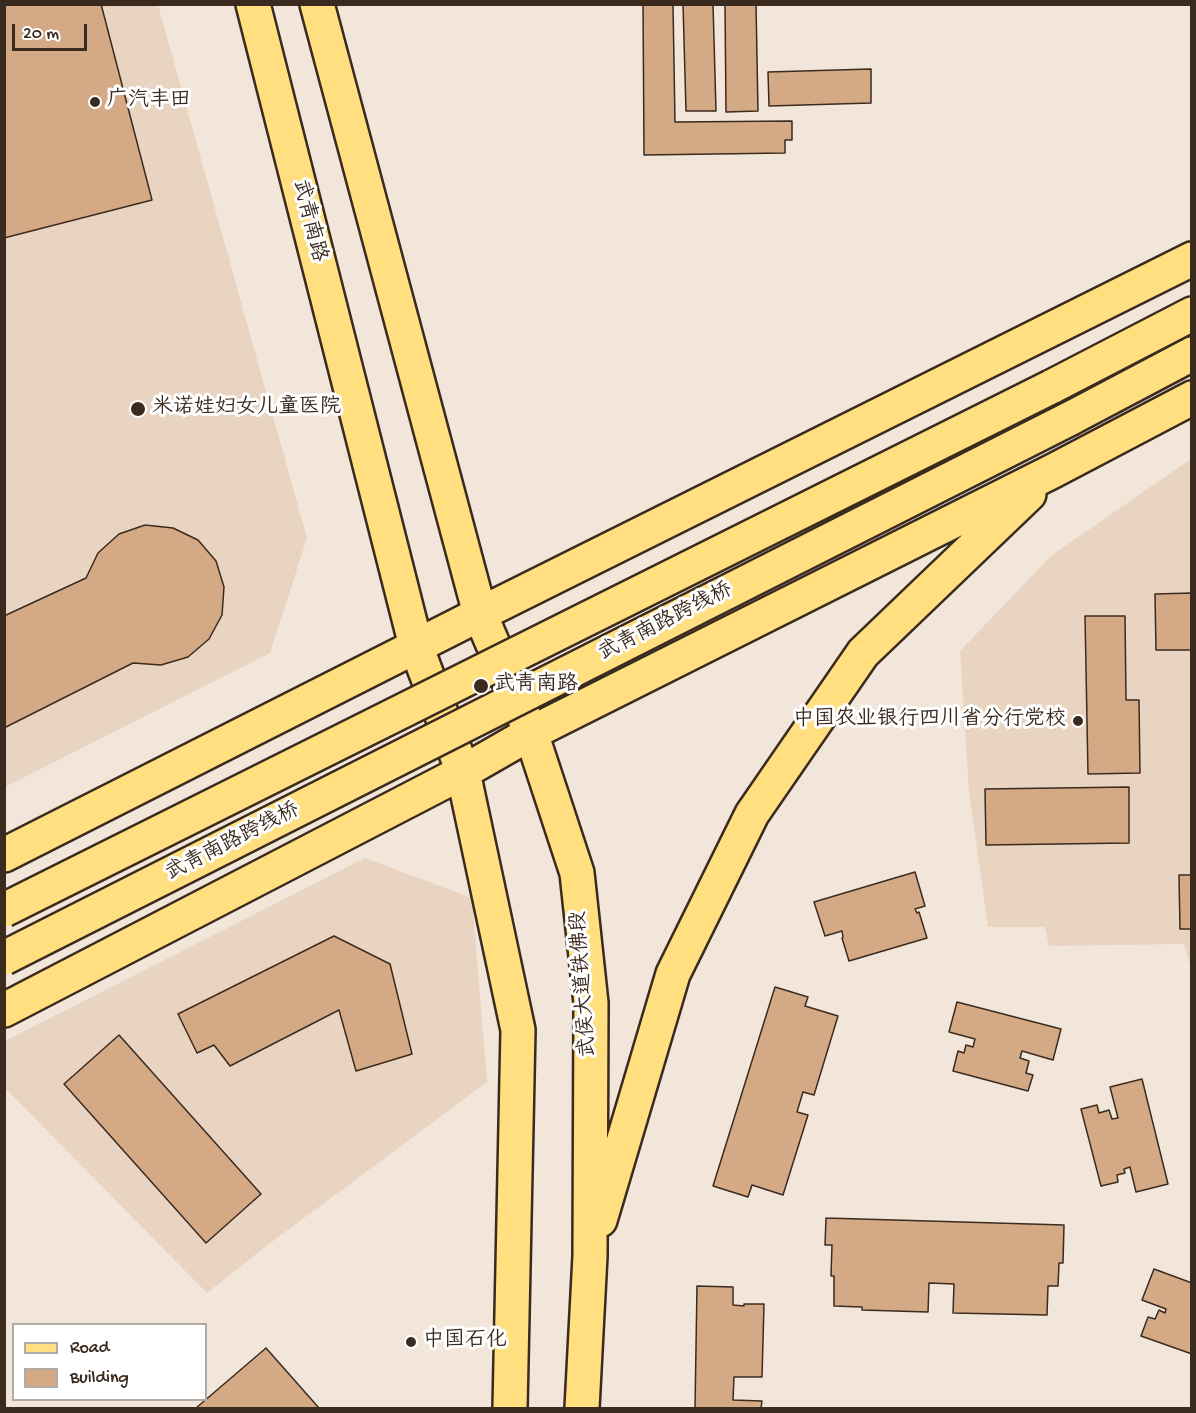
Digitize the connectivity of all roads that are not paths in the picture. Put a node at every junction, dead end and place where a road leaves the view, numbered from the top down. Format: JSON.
{"nodes":[{"id":1,"x":253,"y":4,"type":"edge"},
{"id":2,"x":317,"y":4,"type":"edge"},
{"id":3,"x":1191,"y":259,"type":"edge"},
{"id":4,"x":1191,"y":314,"type":"edge"},
{"id":5,"x":1191,"y":354,"type":"edge"},
{"id":6,"x":1191,"y":398,"type":"edge"},
{"id":7,"x":1053,"y":471,"type":"junction"},
{"id":8,"x":480,"y":614,"type":"junction"},
{"id":9,"x":416,"y":646,"type":"junction"},
{"id":10,"x":531,"y":733,"type":"junction"},
{"id":11,"x":463,"y":772,"type":"junction"},
{"id":12,"x":4,"y":855,"type":"edge"},
{"id":13,"x":4,"y":910,"type":"edge"},
{"id":14,"x":4,"y":958,"type":"edge"},
{"id":15,"x":4,"y":1010,"type":"edge"},
{"id":16,"x":590,"y":1256,"type":"junction"},
{"id":17,"x":510,"y":1408,"type":"edge"},
{"id":18,"x":582,"y":1408,"type":"edge"}],
"edges":[{"from":1,"to":9,"type":"main road","name":"武青南路"},
{"from":2,"to":8,"type":"main road"},
{"from":3,"to":8,"type":"main road"},
{"from":4,"to":13,"type":"main road","name":"武青南路跨线桥","bridge":true},
{"from":5,"to":14,"type":"main road","name":"武青南路跨线桥","bridge":true},
{"from":6,"to":7,"type":"main road"},
{"from":7,"to":10,"type":"main road"},
{"from":7,"to":16,"type":"main road"},
{"from":8,"to":9,"type":"main road"},
{"from":8,"to":10,"type":"main road","name":"武侯大道铁佛段"},
{"from":9,"to":11,"type":"main road"},
{"from":9,"to":12,"type":"main road"},
{"from":10,"to":11,"type":"main road"},
{"from":10,"to":16,"type":"main road","name":"武侯大道铁佛段"},
{"from":11,"to":15,"type":"main road"},
{"from":11,"to":17,"type":"main road"},
{"from":16,"to":18,"type":"main road","name":"武侯大道铁佛段"}]}
